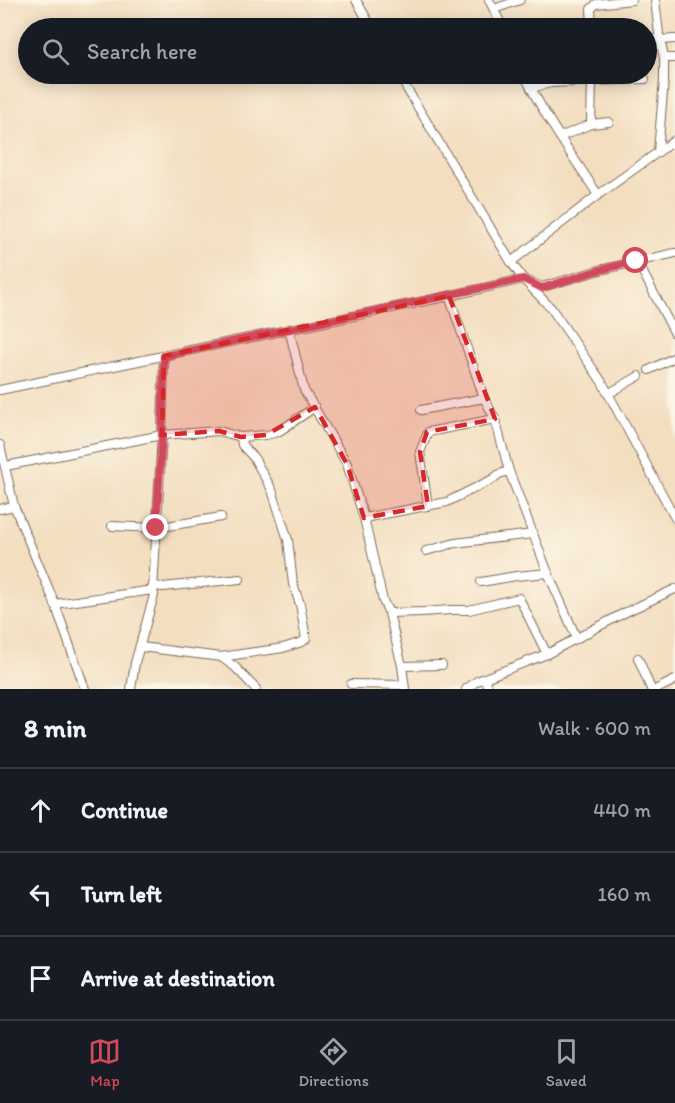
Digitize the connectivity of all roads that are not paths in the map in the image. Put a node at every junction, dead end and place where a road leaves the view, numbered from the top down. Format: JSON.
{"nodes":[{"id":1,"x":356,"y":0,"type":"edge"},
{"id":2,"x":489,"y":0,"type":"edge"},
{"id":3,"x":520,"y":0,"type":"edge"},
{"id":4,"x":632,"y":0,"type":"edge"},
{"id":5,"x":655,"y":0,"type":"edge"},
{"id":6,"x":494,"y":9,"type":"junction"},
{"id":7,"x":366,"y":18,"type":"edge"},
{"id":8,"x":498,"y":18,"type":"edge"},
{"id":9,"x":592,"y":18,"type":"edge"},
{"id":10,"x":675,"y":39,"type":"edge"},
{"id":11,"x":660,"y":40,"type":"junction"},
{"id":12,"x":675,"y":57,"type":"edge"},
{"id":13,"x":664,"y":58,"type":"junction"},
{"id":14,"x":404,"y":84,"type":"edge"},
{"id":15,"x":529,"y":84,"type":"edge"},
{"id":16,"x":547,"y":84,"type":"edge"},
{"id":17,"x":592,"y":84,"type":"edge"},
{"id":18,"x":531,"y":88,"type":"junction"},
{"id":19,"x":609,"y":122,"type":"dead end"},
{"id":20,"x":591,"y":124,"type":"junction"},
{"id":21,"x":560,"y":137,"type":"junction"},
{"id":22,"x":675,"y":140,"type":"edge"},
{"id":23,"x":658,"y":152,"type":"junction"},
{"id":24,"x":598,"y":195,"type":"junction"},
{"id":25,"x":675,"y":253,"type":"edge"},
{"id":26,"x":636,"y":261,"type":"junction"},
{"id":27,"x":511,"y":262,"type":"junction"},
{"id":28,"x":523,"y":279,"type":"junction"},
{"id":29,"x":449,"y":296,"type":"junction"},
{"id":30,"x":289,"y":329,"type":"junction"},
{"id":31,"x":675,"y":334,"type":"edge"},
{"id":32,"x":164,"y":356,"type":"junction"},
{"id":33,"x":675,"y":357,"type":"edge"},
{"id":34,"x":649,"y":370,"type":"dead end"},
{"id":35,"x":639,"y":376,"type":"dead end"},
{"id":36,"x":0,"y":390,"type":"edge"},
{"id":37,"x":608,"y":394,"type":"junction"},
{"id":38,"x":484,"y":398,"type":"junction"},
{"id":39,"x":315,"y":407,"type":"junction"},
{"id":40,"x":421,"y":410,"type":"dead end"},
{"id":41,"x":495,"y":419,"type":"junction"},
{"id":42,"x":162,"y":435,"type":"junction"},
{"id":43,"x":241,"y":436,"type":"junction"},
{"id":44,"x":0,"y":446,"type":"edge"},
{"id":45,"x":6,"y":466,"type":"junction"},
{"id":46,"x":509,"y":471,"type":"junction"},
{"id":47,"x":14,"y":506,"type":"junction"},
{"id":48,"x":428,"y":506,"type":"junction"},
{"id":49,"x":0,"y":509,"type":"edge"},
{"id":50,"x":221,"y":517,"type":"dead end"},
{"id":51,"x":364,"y":518,"type":"junction"},
{"id":52,"x":675,"y":518,"type":"edge"},
{"id":53,"x":112,"y":526,"type":"dead end"},
{"id":54,"x":156,"y":528,"type":"junction"},
{"id":55,"x":533,"y":534,"type":"junction"},
{"id":56,"x":426,"y":551,"type":"dead end"},
{"id":57,"x":548,"y":573,"type":"junction"},
{"id":58,"x":240,"y":579,"type":"dead end"},
{"id":59,"x":481,"y":582,"type":"dead end"},
{"id":60,"x":153,"y":588,"type":"junction"},
{"id":61,"x":675,"y":589,"type":"edge"},
{"id":62,"x":55,"y":604,"type":"junction"},
{"id":63,"x":389,"y":613,"type":"junction"},
{"id":64,"x":577,"y":639,"type":"junction"},
{"id":65,"x":141,"y":647,"type":"junction"},
{"id":66,"x":547,"y":654,"type":"junction"},
{"id":67,"x":221,"y":657,"type":"junction"},
{"id":68,"x":638,"y":658,"type":"dead end"},
{"id":69,"x":442,"y":665,"type":"dead end"},
{"id":70,"x":402,"y":666,"type":"junction"},
{"id":71,"x":484,"y":678,"type":"junction"},
{"id":72,"x":675,"y":680,"type":"edge"},
{"id":73,"x":351,"y":684,"type":"dead end"},
{"id":74,"x":405,"y":687,"type":"edge"},
{"id":75,"x":85,"y":689,"type":"edge"},
{"id":76,"x":131,"y":689,"type":"edge"},
{"id":77,"x":256,"y":689,"type":"edge"},
{"id":78,"x":466,"y":689,"type":"edge"},
{"id":79,"x":489,"y":689,"type":"edge"},
{"id":80,"x":651,"y":689,"type":"edge"},
{"id":81,"x":657,"y":689,"type":"edge"}],
"edges":[{"from":1,"to":7,"type":"street"},
{"from":2,"to":6,"type":"street"},
{"from":3,"to":6,"type":"street"},
{"from":4,"to":9,"type":"street"},
{"from":5,"to":11,"type":"street"},
{"from":6,"to":8,"type":"street"},
{"from":10,"to":11,"type":"street"},
{"from":11,"to":13,"type":"street"},
{"from":12,"to":13,"type":"street"},
{"from":13,"to":23,"type":"street"},
{"from":14,"to":27,"type":"street"},
{"from":15,"to":18,"type":"street"},
{"from":16,"to":18,"type":"street"},
{"from":17,"to":20,"type":"street"},
{"from":18,"to":21,"type":"street"},
{"from":19,"to":20,"type":"street"},
{"from":20,"to":21,"type":"street"},
{"from":21,"to":24,"type":"street"},
{"from":22,"to":23,"type":"street"},
{"from":23,"to":24,"type":"street"},
{"from":24,"to":27,"type":"street"},
{"from":25,"to":26,"type":"street"},
{"from":26,"to":28,"type":"street"},
{"from":26,"to":31,"type":"street"},
{"from":27,"to":28,"type":"street"},
{"from":28,"to":29,"type":"street"},
{"from":28,"to":37,"type":"street"},
{"from":29,"to":30,"type":"street"},
{"from":29,"to":38,"type":"street"},
{"from":30,"to":32,"type":"street"},
{"from":30,"to":39,"type":"street"},
{"from":32,"to":36,"type":"street"},
{"from":32,"to":42,"type":"street"},
{"from":33,"to":34,"type":"street"},
{"from":35,"to":37,"type":"street"},
{"from":37,"to":52,"type":"street"},
{"from":38,"to":40,"type":"street"},
{"from":38,"to":41,"type":"street"},
{"from":39,"to":43,"type":"street"},
{"from":39,"to":51,"type":"street"},
{"from":41,"to":46,"type":"street"},
{"from":41,"to":48,"type":"street"},
{"from":42,"to":43,"type":"street"},
{"from":42,"to":45,"type":"street"},
{"from":42,"to":54,"type":"street"},
{"from":43,"to":67,"type":"street"},
{"from":44,"to":45,"type":"street"},
{"from":45,"to":47,"type":"street"},
{"from":46,"to":48,"type":"street"},
{"from":46,"to":55,"type":"street"},
{"from":47,"to":49,"type":"street"},
{"from":47,"to":62,"type":"street"},
{"from":48,"to":51,"type":"street"},
{"from":50,"to":54,"type":"street"},
{"from":51,"to":63,"type":"street"},
{"from":53,"to":54,"type":"street"},
{"from":54,"to":60,"type":"street"},
{"from":55,"to":56,"type":"street"},
{"from":55,"to":57,"type":"street"},
{"from":57,"to":59,"type":"street"},
{"from":57,"to":64,"type":"street"},
{"from":58,"to":60,"type":"street"},
{"from":60,"to":62,"type":"street"},
{"from":60,"to":65,"type":"street"},
{"from":61,"to":64,"type":"street"},
{"from":62,"to":75,"type":"street"},
{"from":63,"to":66,"type":"street"},
{"from":63,"to":70,"type":"street"},
{"from":64,"to":66,"type":"street"},
{"from":65,"to":67,"type":"street"},
{"from":65,"to":76,"type":"street"},
{"from":66,"to":71,"type":"street"},
{"from":67,"to":77,"type":"street"},
{"from":68,"to":80,"type":"street"},
{"from":69,"to":70,"type":"street"},
{"from":70,"to":74,"type":"street"},
{"from":71,"to":78,"type":"street"},
{"from":71,"to":79,"type":"street"},
{"from":72,"to":81,"type":"street"},
{"from":73,"to":74,"type":"street"}]}
